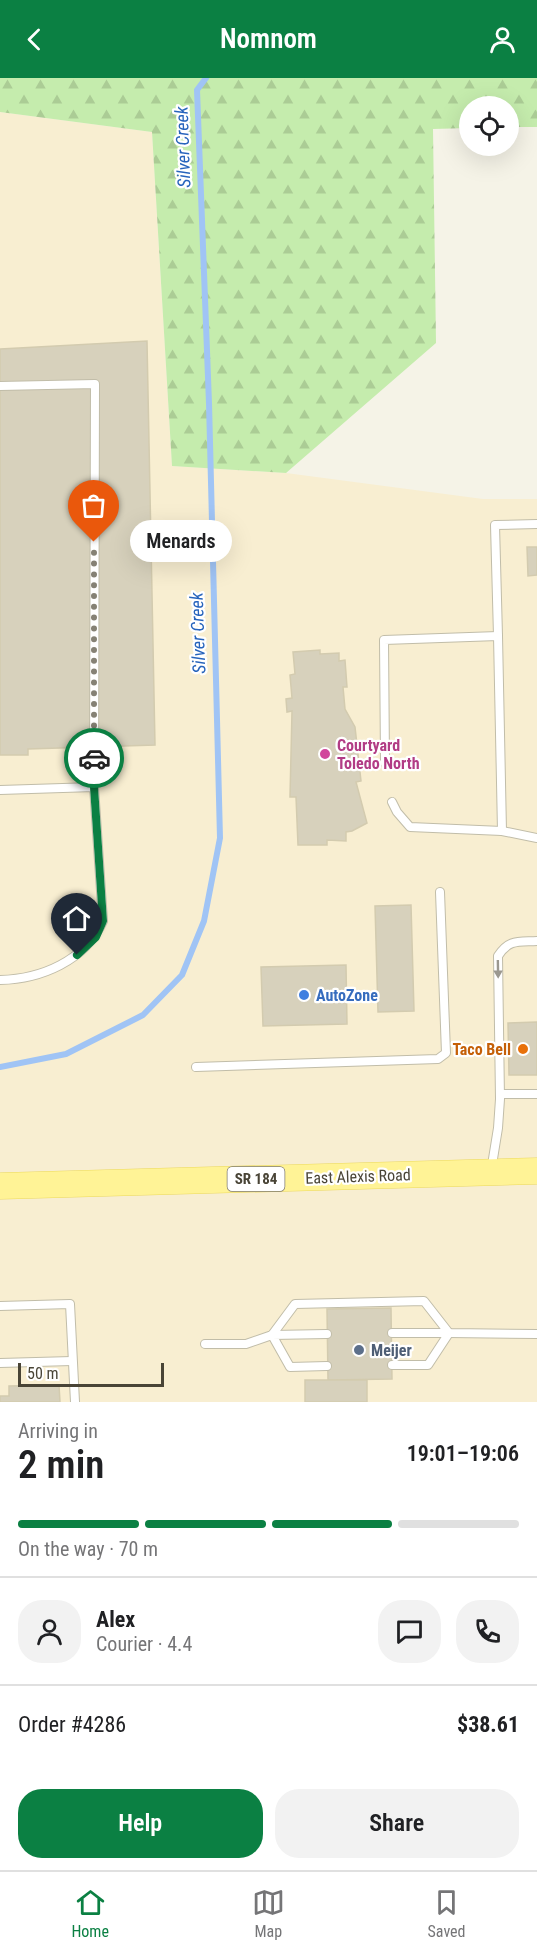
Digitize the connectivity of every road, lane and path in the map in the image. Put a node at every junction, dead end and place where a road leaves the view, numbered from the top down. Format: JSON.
{"nodes":[{"id":1,"x":0,"y":386,"type":"edge"},
{"id":2,"x":537,"y":524,"type":"edge"},
{"id":3,"x":498,"y":636,"type":"junction"},
{"id":4,"x":385,"y":763,"type":"dead end"},
{"id":5,"x":94,"y":787,"type":"junction"},
{"id":6,"x":0,"y":790,"type":"edge"},
{"id":7,"x":392,"y":802,"type":"dead end"},
{"id":8,"x":502,"y":831,"type":"junction"},
{"id":9,"x":537,"y":838,"type":"edge"},
{"id":10,"x":440,"y":892,"type":"dead end"},
{"id":11,"x":537,"y":941,"type":"edge"},
{"id":12,"x":0,"y":980,"type":"edge"},
{"id":13,"x":196,"y":1067,"type":"dead end"},
{"id":14,"x":500,"y":1094,"type":"junction"},
{"id":15,"x":537,"y":1094,"type":"edge"},
{"id":16,"x":537,"y":1171,"type":"edge"},
{"id":17,"x":490,"y":1172,"type":"junction"},
{"id":18,"x":0,"y":1186,"type":"edge"},
{"id":19,"x":0,"y":1306,"type":"edge"},
{"id":20,"x":392,"y":1333,"type":"dead end"},
{"id":21,"x":449,"y":1333,"type":"junction"},
{"id":22,"x":327,"y":1334,"type":"dead end"},
{"id":23,"x":537,"y":1334,"type":"edge"},
{"id":24,"x":272,"y":1335,"type":"junction"},
{"id":25,"x":205,"y":1344,"type":"dead end"},
{"id":26,"x":72,"y":1361,"type":"junction"},
{"id":27,"x":0,"y":1363,"type":"edge"},
{"id":28,"x":392,"y":1365,"type":"dead end"},
{"id":29,"x":327,"y":1366,"type":"dead end"},
{"id":30,"x":75,"y":1402,"type":"edge"}],
"edges":[{"from":1,"to":5,"type":"lane"},
{"from":2,"to":3,"type":"lane"},
{"from":3,"to":4,"type":"lane"},
{"from":3,"to":8,"type":"lane"},
{"from":5,"to":6,"type":"lane"},
{"from":5,"to":12,"type":"lane"},
{"from":7,"to":8,"type":"lane"},
{"from":8,"to":9,"type":"lane"},
{"from":10,"to":13,"type":"lane"},
{"from":11,"to":14,"type":"lane","one_way":true},
{"from":14,"to":15,"type":"lane"},
{"from":14,"to":17,"type":"lane"},
{"from":16,"to":17,"type":"main road","name":"East Alexis Road","number":"SR 184"},
{"from":17,"to":18,"type":"main road","name":"East Alexis Road","number":"SR 184"},
{"from":19,"to":26,"type":"lane"},
{"from":20,"to":21,"type":"lane"},
{"from":21,"to":23,"type":"lane"},
{"from":21,"to":24,"type":"lane"},
{"from":21,"to":28,"type":"lane"},
{"from":22,"to":24,"type":"lane"},
{"from":24,"to":25,"type":"lane"},
{"from":24,"to":29,"type":"lane"},
{"from":26,"to":27,"type":"lane"},
{"from":26,"to":30,"type":"lane"}]}
